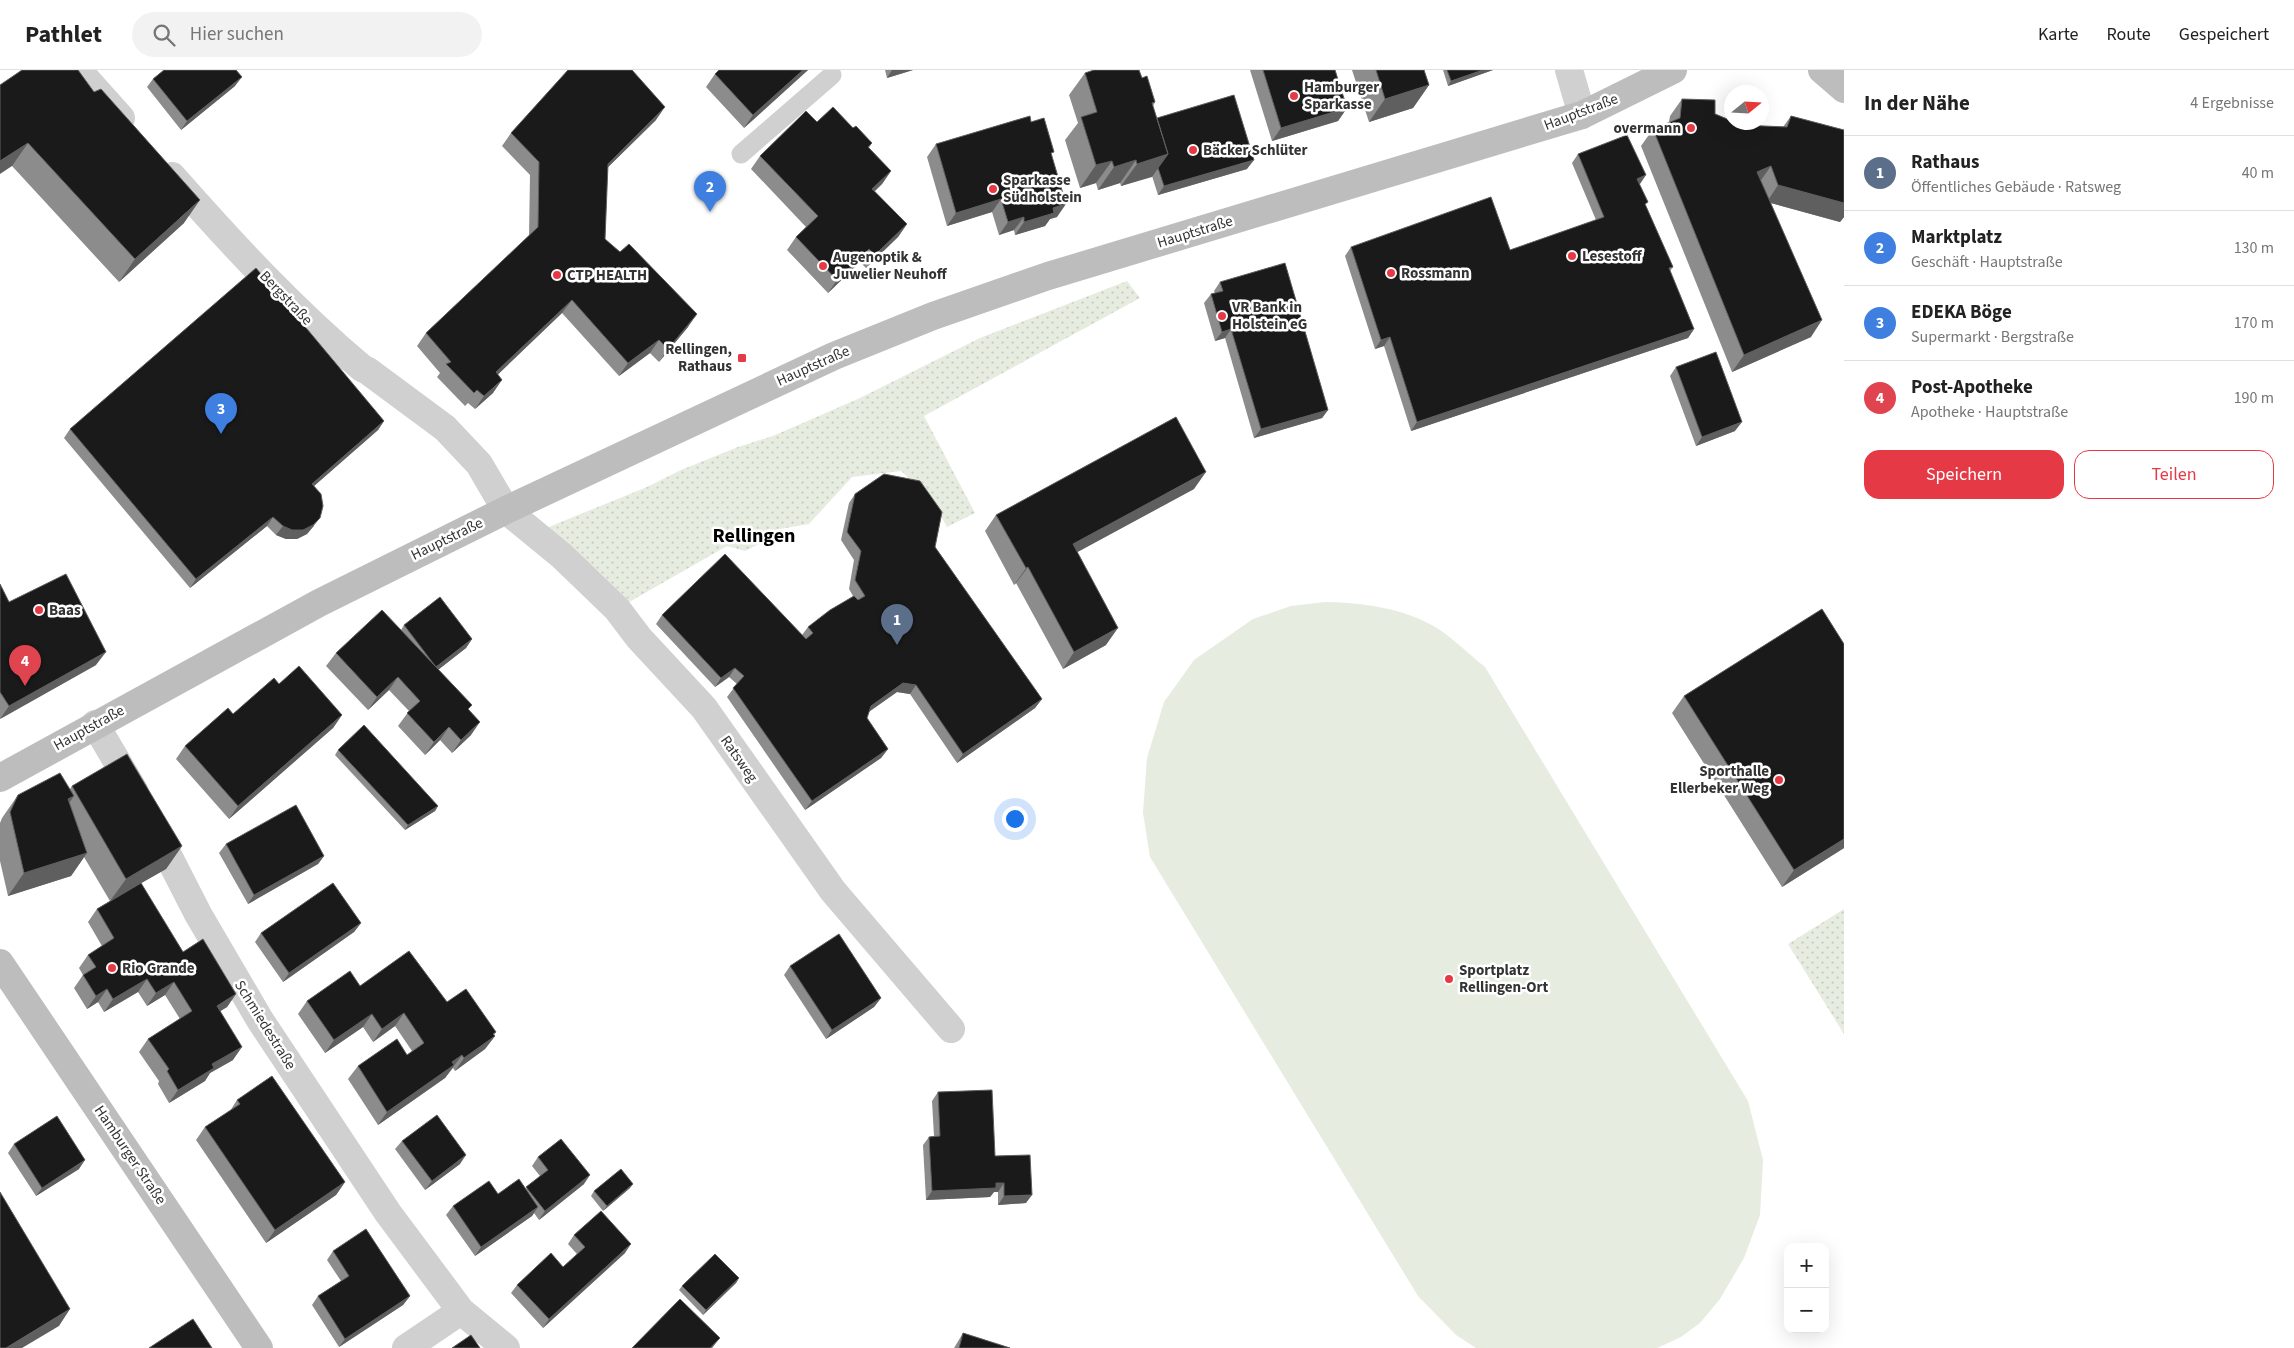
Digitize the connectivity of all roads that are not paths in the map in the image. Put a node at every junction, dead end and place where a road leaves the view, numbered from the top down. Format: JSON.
{"nodes":[{"id":1,"x":78,"y":70,"type":"edge"},
{"id":2,"x":1569,"y":70,"type":"edge"},
{"id":3,"x":1673,"y":70,"type":"edge"},
{"id":4,"x":1822,"y":70,"type":"edge"},
{"id":5,"x":832,"y":75,"type":"dead end"},
{"id":6,"x":1844,"y":89,"type":"edge"},
{"id":7,"x":1582,"y":115,"type":"junction"},
{"id":8,"x":136,"y":135,"type":"edge"},
{"id":9,"x":742,"y":154,"type":"dead end"},
{"id":10,"x":155,"y":157,"type":"edge"},
{"id":11,"x":506,"y":510,"type":"junction"},
{"id":12,"x":95,"y":724,"type":"junction"},
{"id":13,"x":0,"y":778,"type":"edge"},
{"id":14,"x":0,"y":963,"type":"edge"},
{"id":15,"x":951,"y":1028,"type":"dead end"},
{"id":16,"x":461,"y":1310,"type":"junction"},
{"id":17,"x":259,"y":1348,"type":"edge"},
{"id":18,"x":406,"y":1348,"type":"edge"},
{"id":19,"x":506,"y":1348,"type":"edge"}],
"edges":[{"from":1,"to":8,"type":"street"},
{"from":2,"to":7,"type":"street"},
{"from":3,"to":7,"type":"main road","name":"Hauptstraße"},
{"from":4,"to":6,"type":"main road"},
{"from":5,"to":9,"type":"lane"},
{"from":7,"to":11,"type":"main road","name":"Hauptstraße"},
{"from":10,"to":11,"type":"street","name":"Bergstraße"},
{"from":11,"to":12,"type":"main road","name":"Hauptstraße"},
{"from":11,"to":15,"type":"street","name":"Ratsweg"},
{"from":12,"to":13,"type":"main road","name":"Hauptstraße"},
{"from":12,"to":16,"type":"street","name":"Schmiedestraße"},
{"from":14,"to":17,"type":"main road","name":"Hamburger Straße"},
{"from":16,"to":18,"type":"street"},
{"from":16,"to":19,"type":"street","name":"Schmiedestraße"}]}
